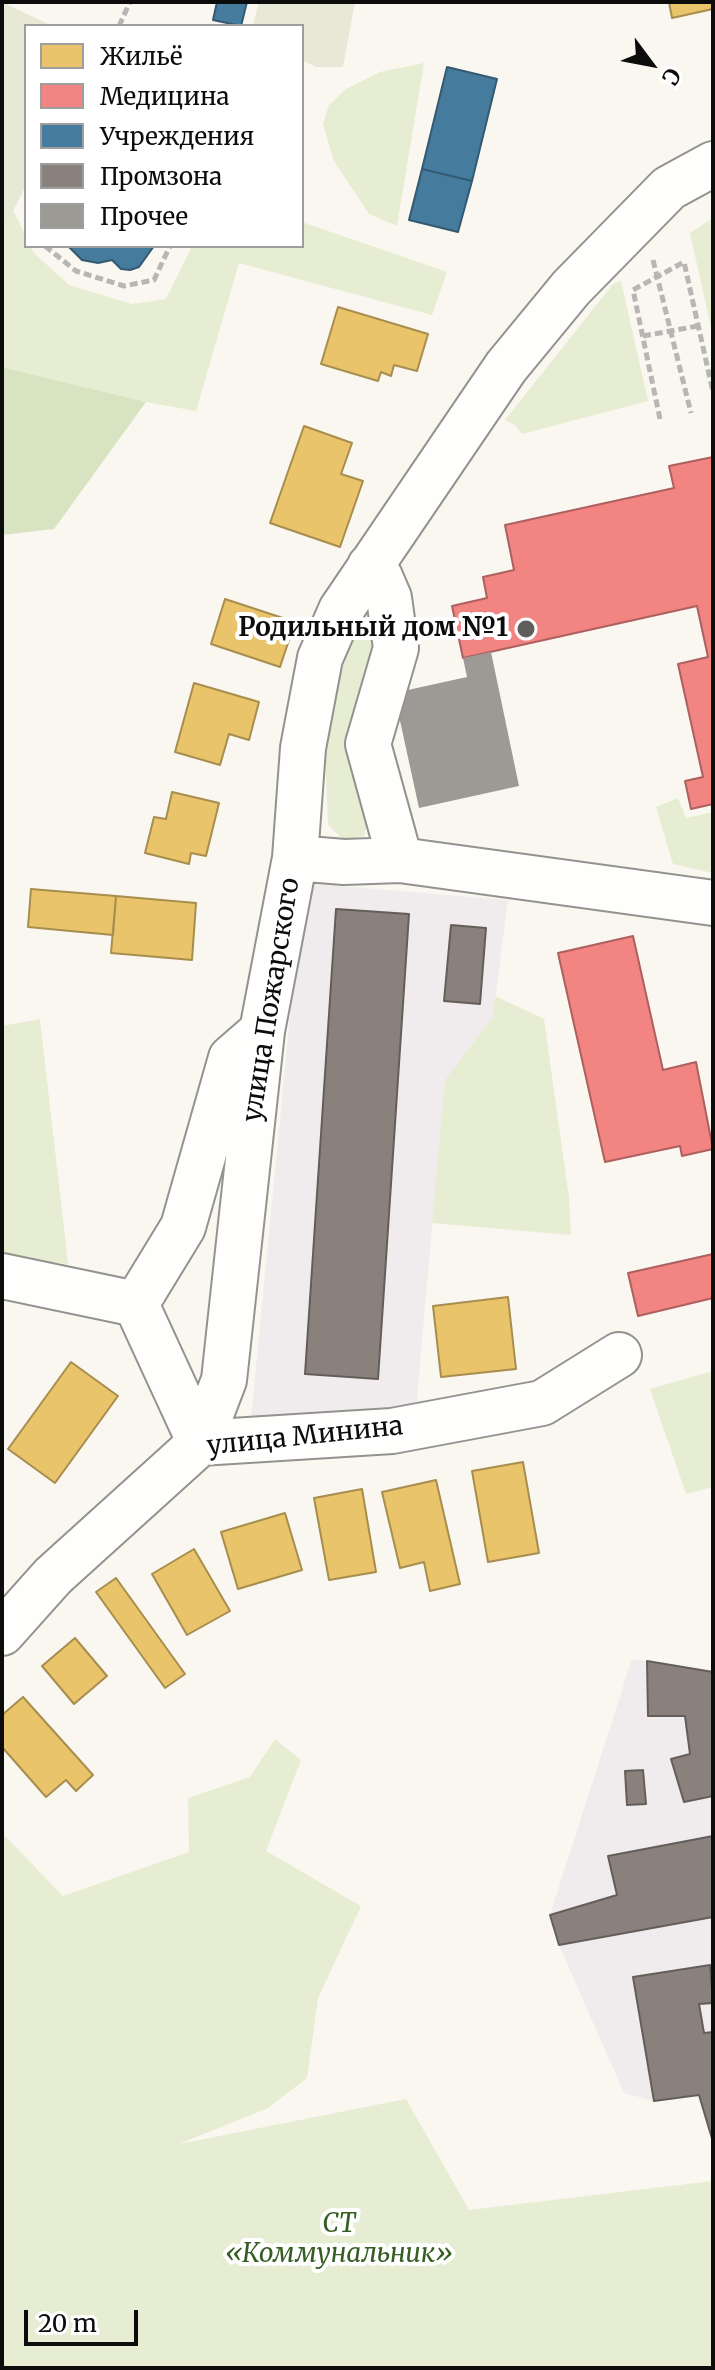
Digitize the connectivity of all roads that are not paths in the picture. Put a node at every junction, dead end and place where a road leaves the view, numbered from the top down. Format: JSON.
{"nodes":[{"id":1,"x":713,"y":164,"type":"edge"},
{"id":2,"x":370,"y":566,"type":"junction"},
{"id":3,"x":295,"y":858,"type":"junction"},
{"id":4,"x":400,"y":860,"type":"junction"},
{"id":5,"x":713,"y":903,"type":"edge"},
{"id":6,"x":262,"y":1031,"type":"junction"},
{"id":7,"x":2,"y":1276,"type":"edge"},
{"id":8,"x":136,"y":1304,"type":"junction"},
{"id":9,"x":619,"y":1355,"type":"dead end"},
{"id":10,"x":200,"y":1443,"type":"junction"},
{"id":11,"x":2,"y":1633,"type":"edge"}],
"edges":[{"from":1,"to":2,"type":"street","name":"улица Пожарского"},
{"from":2,"to":3,"type":"street","name":"улица Пожарского"},
{"from":2,"to":4,"type":"street"},
{"from":3,"to":4,"type":"street"},
{"from":3,"to":6,"type":"street","name":"улица Пожарского"},
{"from":4,"to":5,"type":"street"},
{"from":6,"to":8,"type":"street"},
{"from":6,"to":10,"type":"street","name":"улица Пожарского"},
{"from":7,"to":8,"type":"street"},
{"from":8,"to":10,"type":"street"},
{"from":9,"to":10,"type":"street","name":"улица Минина"},
{"from":10,"to":11,"type":"street","name":"улица Минина"}]}
